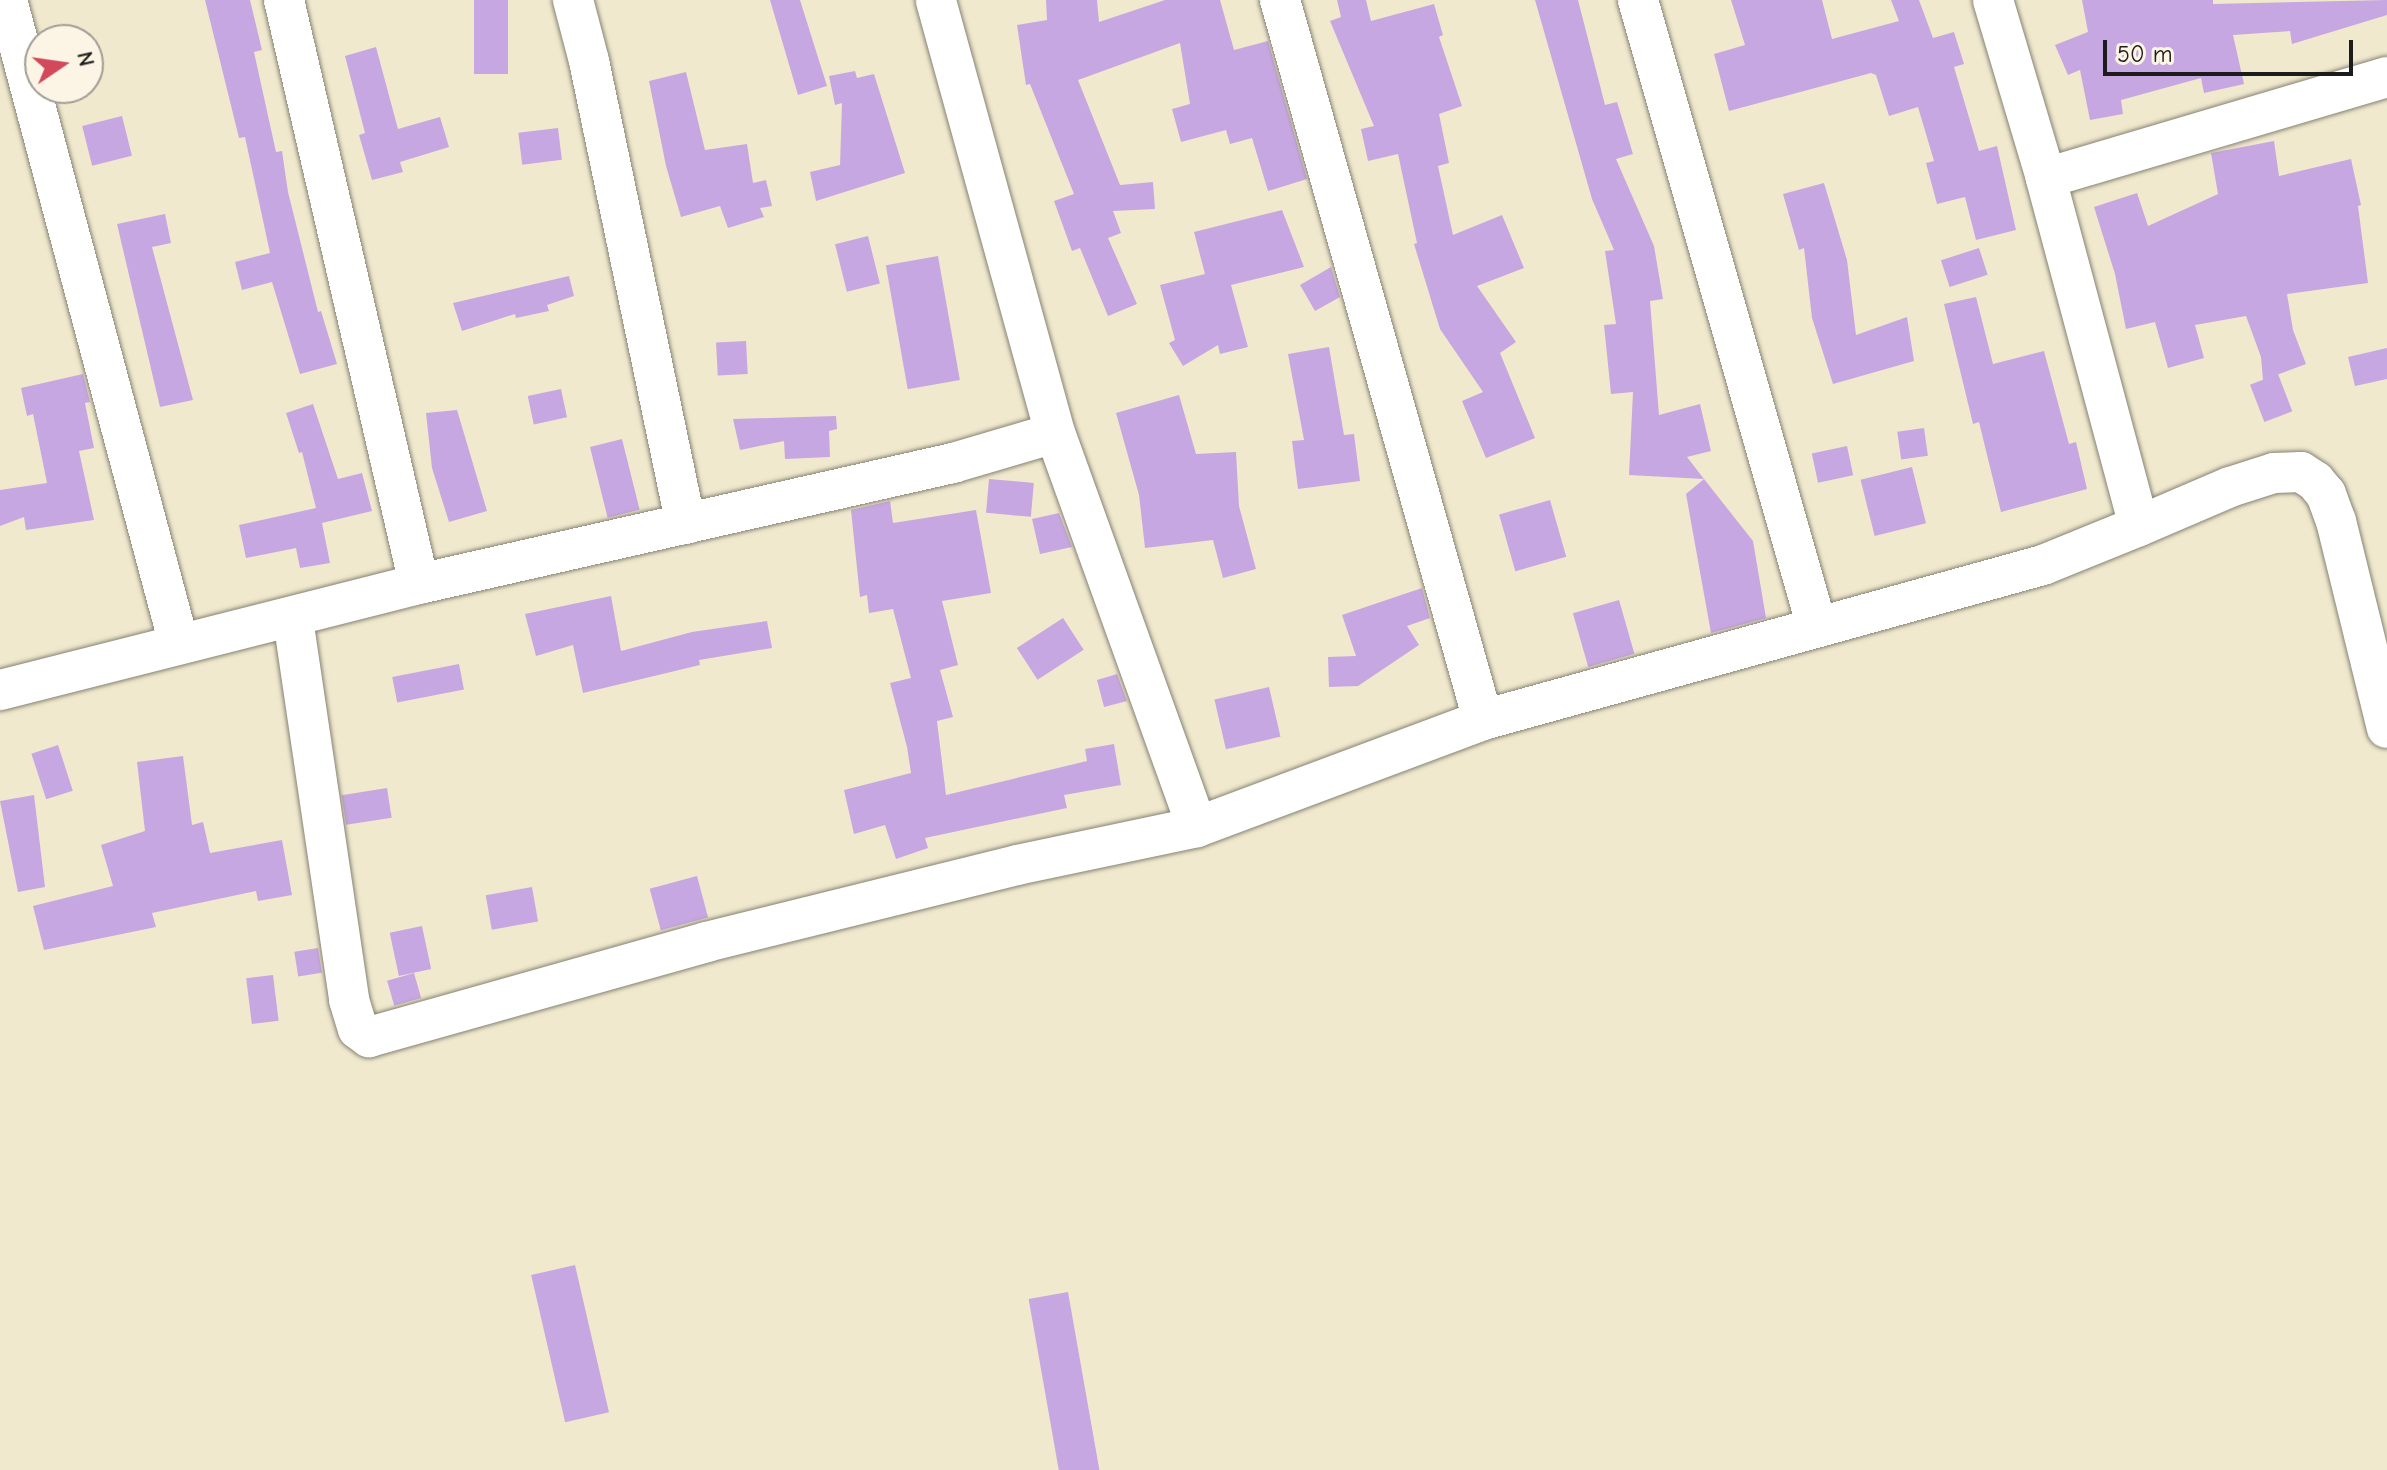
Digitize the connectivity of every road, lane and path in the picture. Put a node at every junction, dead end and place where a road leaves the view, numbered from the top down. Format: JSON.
{"nodes":[{"id":1,"x":7,"y":0,"type":"edge"},
{"id":2,"x":284,"y":0,"type":"edge"},
{"id":3,"x":573,"y":0,"type":"edge"},
{"id":4,"x":1280,"y":0,"type":"edge"},
{"id":5,"x":1638,"y":0,"type":"edge"},
{"id":6,"x":1993,"y":0,"type":"edge"},
{"id":7,"x":939,"y":1,"type":"edge"},
{"id":8,"x":2387,"y":77,"type":"edge"},
{"id":9,"x":2046,"y":178,"type":"junction"},
{"id":10,"x":1055,"y":433,"type":"junction"},
{"id":11,"x":686,"y":524,"type":"junction"},
{"id":12,"x":2139,"y":526,"type":"junction"},
{"id":13,"x":419,"y":584,"type":"junction"},
{"id":14,"x":293,"y":619,"type":"junction"},
{"id":15,"x":1817,"y":627,"type":"junction"},
{"id":16,"x":179,"y":644,"type":"junction"},
{"id":17,"x":0,"y":690,"type":"edge"},
{"id":18,"x":1483,"y":720,"type":"junction"},
{"id":19,"x":2387,"y":728,"type":"edge"},
{"id":20,"x":1197,"y":827,"type":"junction"}],
"edges":[{"from":1,"to":16,"type":"street"},
{"from":2,"to":13,"type":"street"},
{"from":3,"to":11,"type":"street"},
{"from":4,"to":18,"type":"street"},
{"from":5,"to":15,"type":"street"},
{"from":6,"to":9,"type":"street"},
{"from":7,"to":10,"type":"street"},
{"from":8,"to":9,"type":"street"},
{"from":9,"to":12,"type":"street"},
{"from":10,"to":11,"type":"street"},
{"from":10,"to":20,"type":"street"},
{"from":11,"to":13,"type":"street"},
{"from":12,"to":15,"type":"street"},
{"from":12,"to":19,"type":"street"},
{"from":13,"to":14,"type":"street"},
{"from":14,"to":16,"type":"street"},
{"from":14,"to":20,"type":"street"},
{"from":15,"to":18,"type":"street"},
{"from":16,"to":17,"type":"street"},
{"from":18,"to":20,"type":"street"}]}
